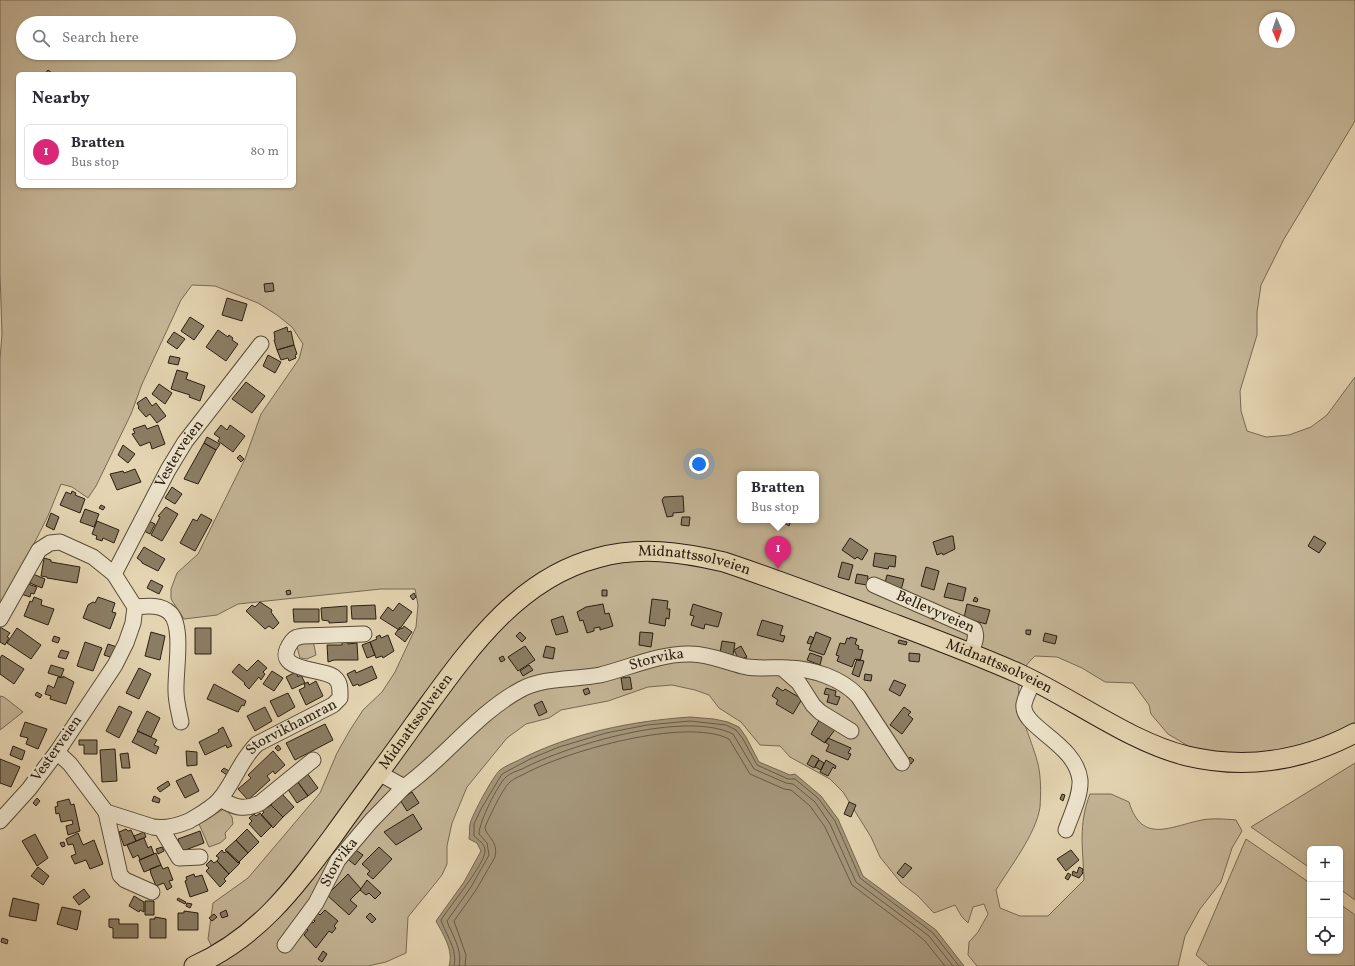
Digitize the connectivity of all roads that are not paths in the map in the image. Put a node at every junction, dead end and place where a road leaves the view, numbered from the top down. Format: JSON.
{"nodes":[{"id":1,"x":261,"y":344,"type":"dead end"},
{"id":2,"x":114,"y":574,"type":"junction"},
{"id":3,"x":874,"y":585,"type":"dead end"},
{"id":4,"x":135,"y":607,"type":"junction"},
{"id":5,"x":0,"y":619,"type":"edge"},
{"id":6,"x":364,"y":634,"type":"dead end"},
{"id":7,"x":970,"y":652,"type":"junction"},
{"id":8,"x":782,"y":668,"type":"junction"},
{"id":9,"x":1034,"y":681,"type":"junction"},
{"id":10,"x":180,"y":722,"type":"dead end"},
{"id":11,"x":851,"y":732,"type":"dead end"},
{"id":12,"x":1355,"y":733,"type":"edge"},
{"id":13,"x":57,"y":752,"type":"junction"},
{"id":14,"x":313,"y":760,"type":"dead end"},
{"id":15,"x":902,"y":763,"type":"dead end"},
{"id":16,"x":379,"y":772,"type":"junction"},
{"id":17,"x":404,"y":787,"type":"junction"},
{"id":18,"x":220,"y":799,"type":"junction"},
{"id":19,"x":106,"y":812,"type":"junction"},
{"id":20,"x":0,"y":821,"type":"edge"},
{"id":21,"x":160,"y":828,"type":"junction"},
{"id":22,"x":1066,"y":830,"type":"dead end"},
{"id":23,"x":200,"y":857,"type":"dead end"},
{"id":24,"x":152,"y":892,"type":"dead end"},
{"id":25,"x":284,"y":945,"type":"dead end"},
{"id":26,"x":194,"y":966,"type":"edge"}],
"edges":[{"from":1,"to":2,"type":"street","name":"Vesterveien"},
{"from":2,"to":4,"type":"street"},
{"from":2,"to":5,"type":"street"},
{"from":3,"to":7,"type":"street","name":"Bellevyveien"},
{"from":4,"to":10,"type":"street"},
{"from":4,"to":13,"type":"street","name":"Vesterveien"},
{"from":6,"to":18,"type":"street","name":"Storvikhamran"},
{"from":7,"to":9,"type":"main road","name":"Midnattssolveien"},
{"from":7,"to":16,"type":"main road","name":"Midnattssolveien"},
{"from":8,"to":11,"type":"street"},
{"from":8,"to":15,"type":"street","name":"Storvika"},
{"from":8,"to":17,"type":"street","name":"Storvika"},
{"from":9,"to":12,"type":"main road","name":"Midnattssolveien"},
{"from":9,"to":22,"type":"street"},
{"from":13,"to":19,"type":"street"},
{"from":13,"to":20,"type":"street","name":"Vesterveien"},
{"from":14,"to":18,"type":"street"},
{"from":16,"to":17,"type":"street"},
{"from":16,"to":26,"type":"main road","name":"Midnattssolveien"},
{"from":17,"to":25,"type":"street","name":"Storvika"},
{"from":18,"to":21,"type":"street","name":"Storvikhamran"},
{"from":19,"to":21,"type":"street","name":"Storvikhamran"},
{"from":19,"to":24,"type":"street"},
{"from":21,"to":23,"type":"street"}]}
